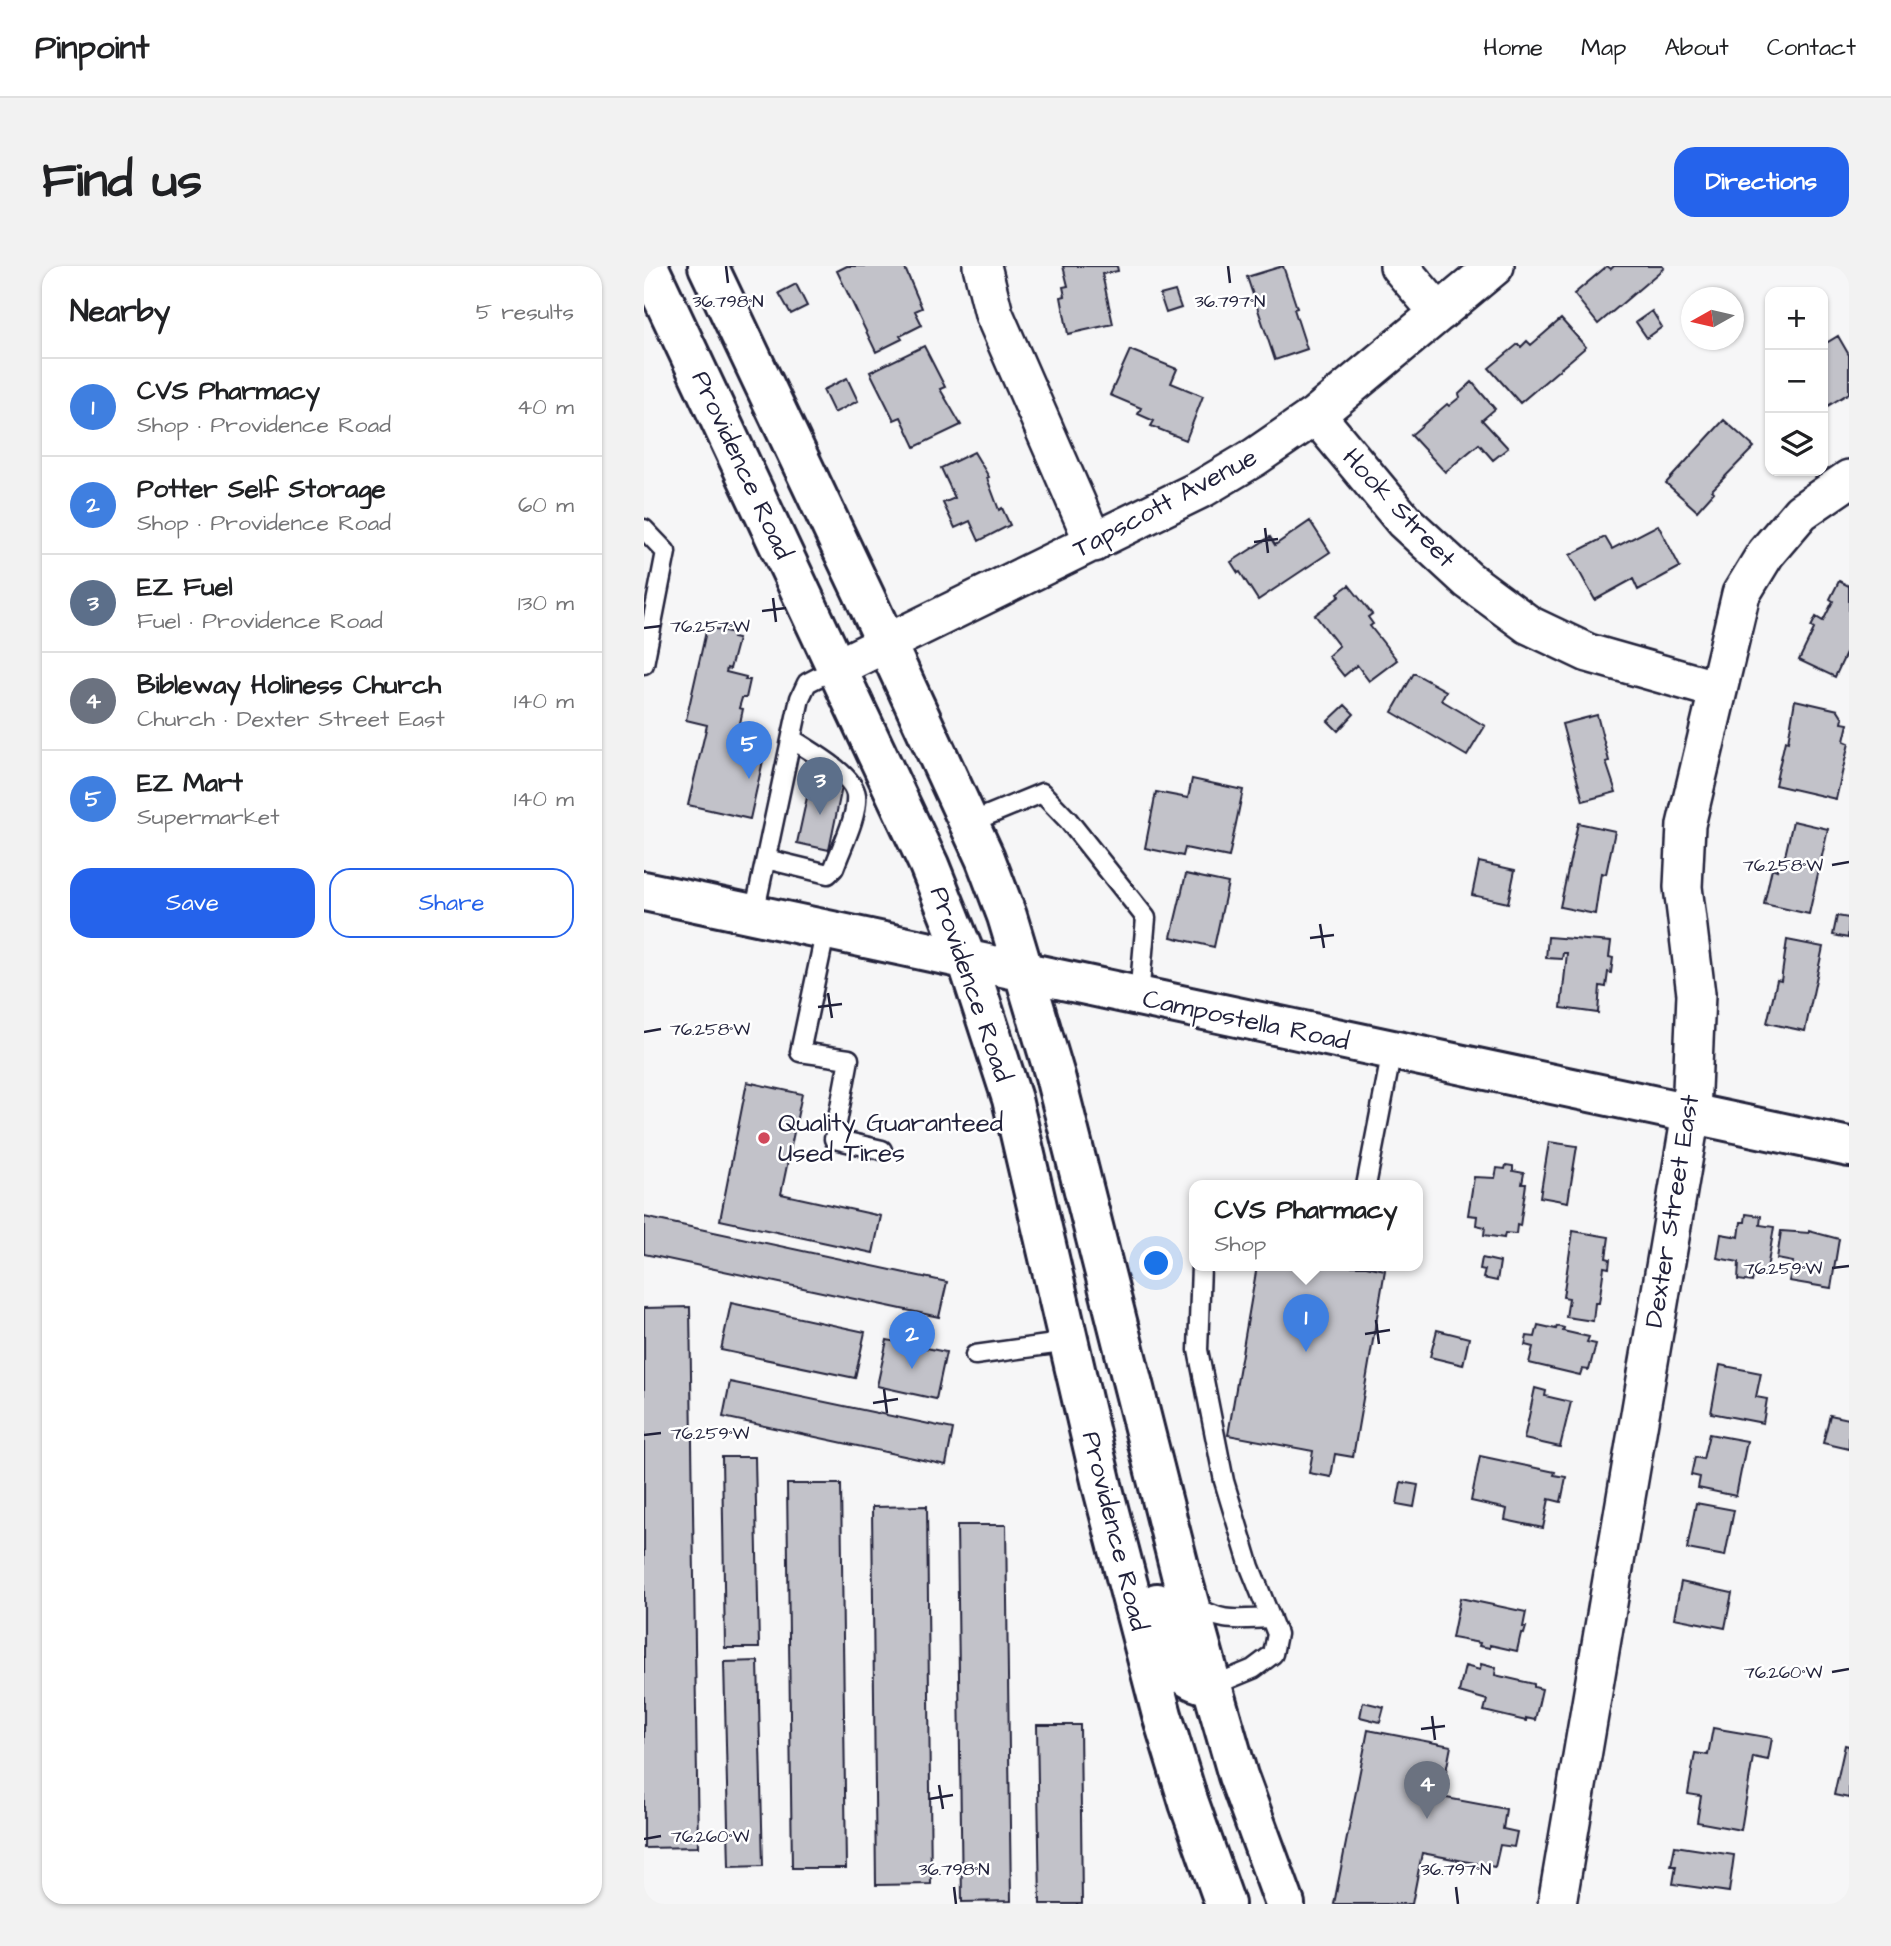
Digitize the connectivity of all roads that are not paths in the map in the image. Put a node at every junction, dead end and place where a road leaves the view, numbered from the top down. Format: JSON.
{"nodes":[{"id":1,"x":648,"y":266,"type":"edge"},
{"id":2,"x":708,"y":266,"type":"edge"},
{"id":3,"x":982,"y":266,"type":"edge"},
{"id":4,"x":1399,"y":266,"type":"edge"},
{"id":5,"x":1495,"y":266,"type":"edge"},
{"id":6,"x":1439,"y":313,"type":"junction"},
{"id":7,"x":1316,"y":415,"type":"junction"},
{"id":8,"x":1849,"y":479,"type":"edge"},
{"id":9,"x":644,"y":529,"type":"edge"},
{"id":10,"x":1094,"y":543,"type":"junction"},
{"id":11,"x":886,"y":643,"type":"junction"},
{"id":12,"x":644,"y":664,"type":"edge"},
{"id":13,"x":838,"y":667,"type":"junction"},
{"id":14,"x":1718,"y":690,"type":"junction"},
{"id":15,"x":792,"y":739,"type":"junction"},
{"id":16,"x":969,"y":823,"type":"junction"},
{"id":17,"x":766,"y":859,"type":"junction"},
{"id":18,"x":644,"y":891,"type":"edge"},
{"id":19,"x":754,"y":914,"type":"junction"},
{"id":20,"x":826,"y":929,"type":"junction"},
{"id":21,"x":967,"y":960,"type":"junction"},
{"id":22,"x":1024,"y":972,"type":"junction"},
{"id":23,"x":1139,"y":997,"type":"junction"},
{"id":24,"x":1392,"y":1051,"type":"junction"},
{"id":25,"x":1691,"y":1114,"type":"junction"},
{"id":26,"x":1849,"y":1147,"type":"edge"},
{"id":27,"x":882,"y":1150,"type":"dead end"},
{"id":28,"x":1367,"y":1180,"type":"edge"},
{"id":29,"x":1201,"y":1271,"type":"edge"},
{"id":30,"x":1069,"y":1342,"type":"junction"},
{"id":31,"x":975,"y":1356,"type":"dead end"},
{"id":32,"x":1102,"y":1485,"type":"junction"},
{"id":33,"x":1189,"y":1601,"type":"junction"},
{"id":34,"x":1271,"y":1618,"type":"junction"},
{"id":35,"x":1212,"y":1686,"type":"junction"},
{"id":36,"x":1225,"y":1904,"type":"edge"},
{"id":37,"x":1285,"y":1904,"type":"edge"},
{"id":38,"x":1557,"y":1904,"type":"edge"}],
"edges":[{"from":1,"to":13,"type":"main road","name":"Providence Road"},
{"from":2,"to":11,"type":"main road","name":"Providence Road"},
{"from":3,"to":10,"type":"street"},
{"from":4,"to":6,"type":"street"},
{"from":5,"to":6,"type":"street","name":"Tapscott Avenue"},
{"from":6,"to":7,"type":"street","name":"Tapscott Avenue"},
{"from":7,"to":10,"type":"street","name":"Tapscott Avenue"},
{"from":7,"to":14,"type":"street","name":"Hook Street"},
{"from":8,"to":14,"type":"street","name":"Dexter Street East"},
{"from":9,"to":12,"type":"lane"},
{"from":10,"to":11,"type":"street","name":"Tapscott Avenue"},
{"from":11,"to":13,"type":"street","name":"Tapscott Avenue"},
{"from":11,"to":16,"type":"main road","name":"Providence Road"},
{"from":13,"to":15,"type":"lane"},
{"from":13,"to":21,"type":"main road","name":"Providence Road"},
{"from":14,"to":25,"type":"street","name":"Dexter Street East"},
{"from":15,"to":17,"type":"lane"},
{"from":15,"to":17,"type":"lane"},
{"from":16,"to":22,"type":"main road","name":"Providence Road"},
{"from":16,"to":23,"type":"lane"},
{"from":17,"to":19,"type":"lane"},
{"from":18,"to":19,"type":"main road","name":"Campostella Road"},
{"from":19,"to":20,"type":"main road","name":"Campostella Road"},
{"from":20,"to":21,"type":"main road","name":"Campostella Road"},
{"from":20,"to":27,"type":"lane"},
{"from":21,"to":22,"type":"main road","name":"Campostella Road"},
{"from":21,"to":30,"type":"main road","name":"Providence Road"},
{"from":22,"to":23,"type":"main road","name":"Campostella Road"},
{"from":22,"to":33,"type":"main road","name":"Providence Road"},
{"from":23,"to":24,"type":"main road","name":"Campostella Road"},
{"from":24,"to":25,"type":"main road","name":"Campostella Road"},
{"from":24,"to":28,"type":"lane"},
{"from":25,"to":26,"type":"main road","name":"Campostella Road"},
{"from":25,"to":38,"type":"street","name":"Dexter Street East"},
{"from":29,"to":34,"type":"lane"},
{"from":30,"to":31,"type":"lane"},
{"from":30,"to":32,"type":"main road","name":"Providence Road"},
{"from":32,"to":35,"type":"main road"},
{"from":32,"to":36,"type":"main road","name":"Providence Road"},
{"from":33,"to":34,"type":"lane"},
{"from":33,"to":35,"type":"main road","name":"Providence Road"},
{"from":34,"to":35,"type":"lane"},
{"from":35,"to":37,"type":"main road","name":"Providence Road"}]}
